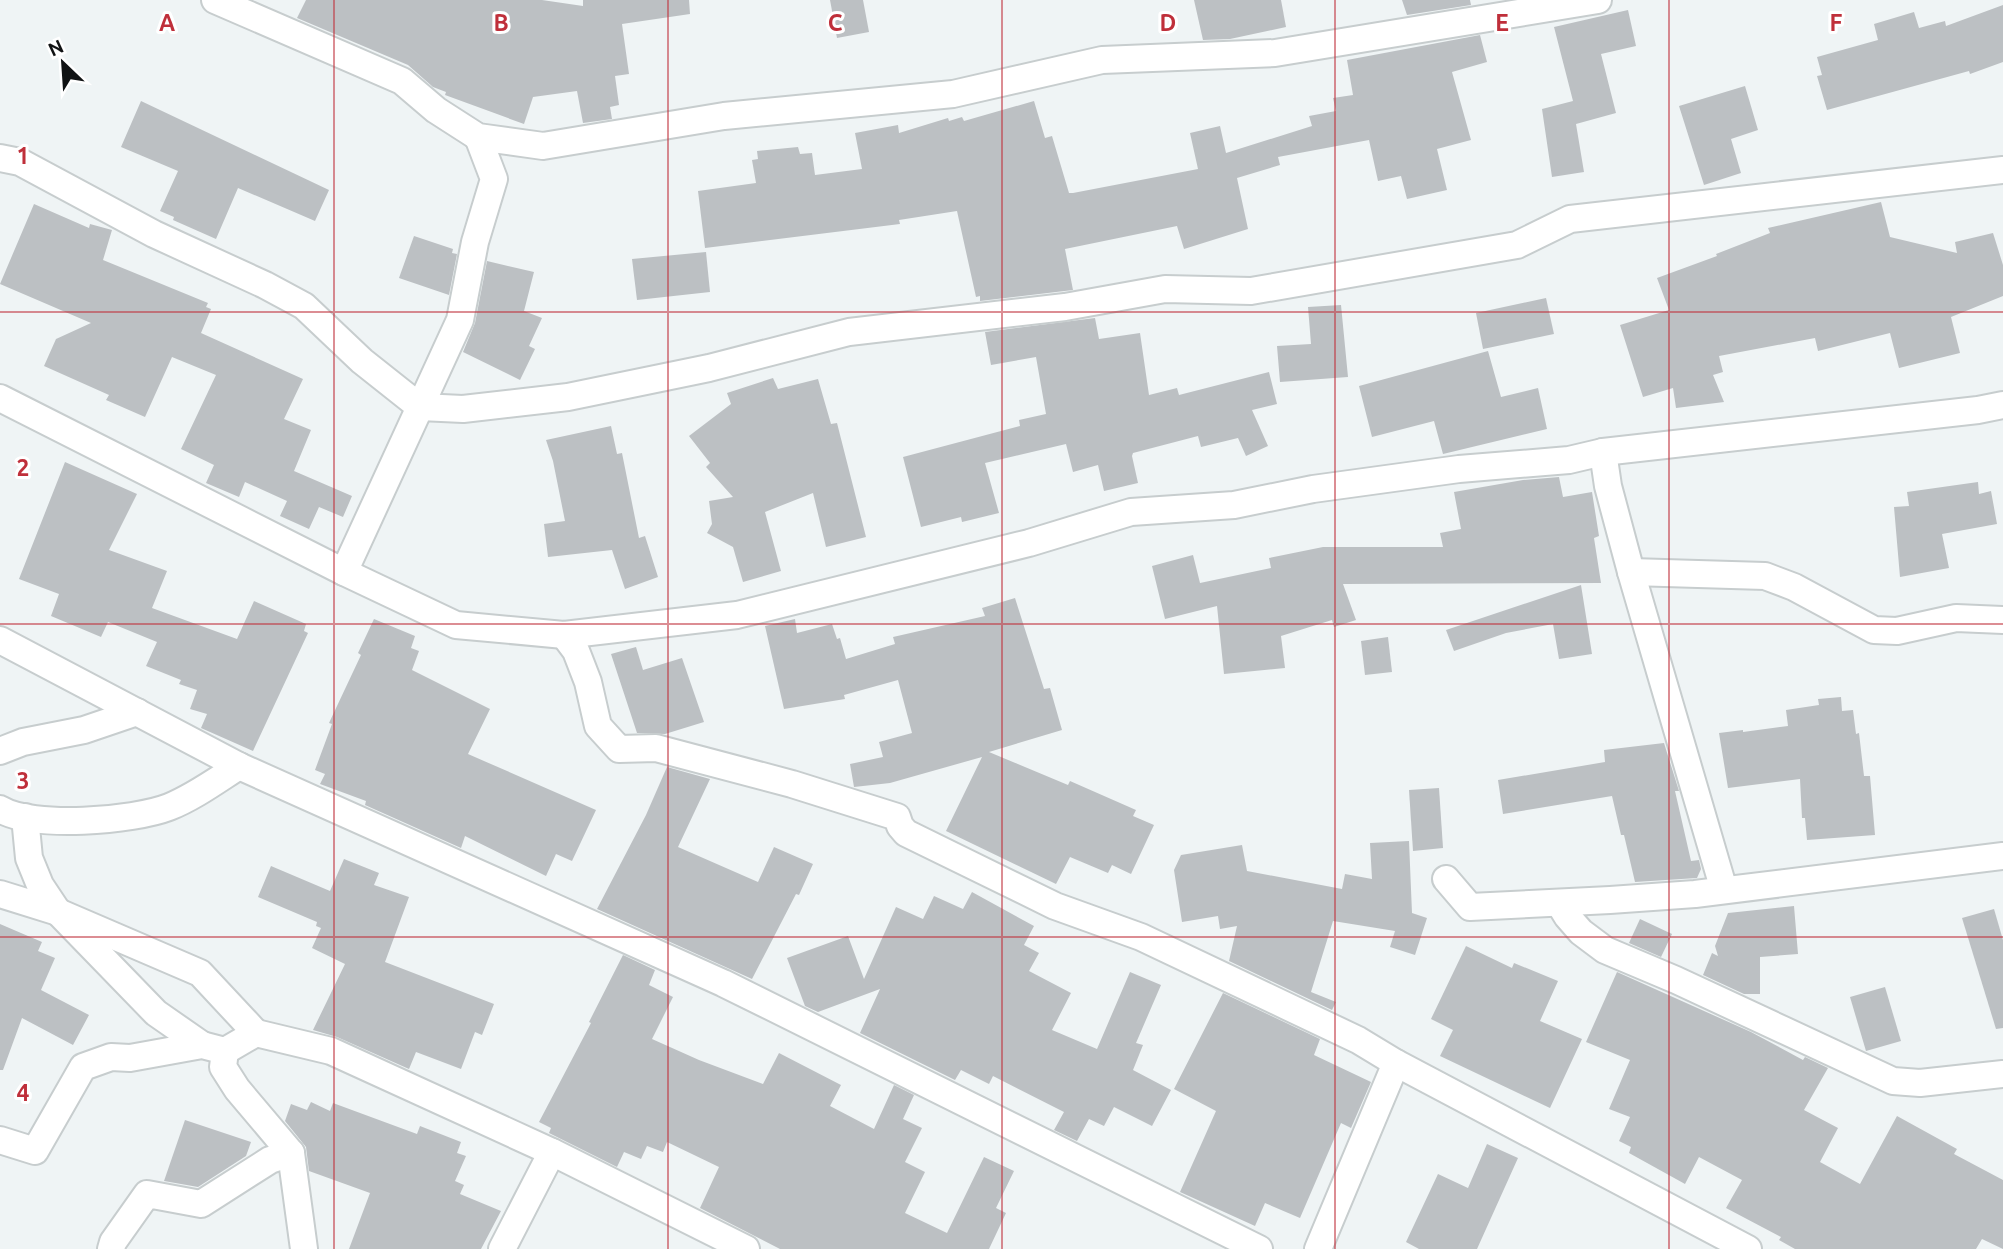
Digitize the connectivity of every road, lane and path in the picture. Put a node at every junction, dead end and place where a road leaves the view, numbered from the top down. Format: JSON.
{"nodes":[{"id":1,"x":215,"y":0,"type":"edge"},
{"id":2,"x":1598,"y":0,"type":"edge"},
{"id":3,"x":478,"y":137,"type":"junction"},
{"id":4,"x":0,"y":158,"type":"edge"},
{"id":5,"x":2003,"y":170,"type":"edge"},
{"id":6,"x":1,"y":399,"type":"edge"},
{"id":7,"x":2003,"y":405,"type":"edge"},
{"id":8,"x":419,"y":407,"type":"junction"},
{"id":9,"x":1603,"y":452,"type":"junction"},
{"id":10,"x":344,"y":572,"type":"junction"},
{"id":11,"x":1631,"y":572,"type":"junction"},
{"id":12,"x":2003,"y":620,"type":"edge"},
{"id":13,"x":564,"y":635,"type":"junction"},
{"id":14,"x":0,"y":640,"type":"edge"},
{"id":15,"x":137,"y":712,"type":"junction"},
{"id":16,"x":0,"y":751,"type":"edge"},
{"id":17,"x":239,"y":766,"type":"junction"},
{"id":18,"x":12,"y":813,"type":"edge"},
{"id":19,"x":2003,"y":856,"type":"edge"},
{"id":20,"x":1446,"y":879,"type":"dead end"},
{"id":21,"x":1724,"y":890,"type":"junction"},
{"id":22,"x":0,"y":894,"type":"edge"},
{"id":23,"x":1559,"y":903,"type":"junction"},
{"id":24,"x":58,"y":912,"type":"junction"},
{"id":25,"x":256,"y":1033,"type":"junction"},
{"id":26,"x":213,"y":1048,"type":"junction"},
{"id":27,"x":1396,"y":1063,"type":"junction"},
{"id":28,"x":2003,"y":1074,"type":"edge"},
{"id":29,"x":0,"y":1140,"type":"edge"},
{"id":30,"x":552,"y":1152,"type":"junction"},
{"id":31,"x":291,"y":1153,"type":"junction"},
{"id":32,"x":1707,"y":1239,"type":"edge"},
{"id":33,"x":111,"y":1249,"type":"edge"},
{"id":34,"x":304,"y":1249,"type":"edge"},
{"id":35,"x":502,"y":1249,"type":"edge"},
{"id":36,"x":746,"y":1249,"type":"edge"},
{"id":37,"x":1259,"y":1249,"type":"edge"},
{"id":38,"x":1318,"y":1249,"type":"edge"},
{"id":39,"x":1748,"y":1249,"type":"edge"}],
"edges":[{"from":1,"to":3,"type":"street"},
{"from":2,"to":3,"type":"street"},
{"from":3,"to":8,"type":"street"},
{"from":4,"to":8,"type":"street"},
{"from":5,"to":8,"type":"street"},
{"from":6,"to":10,"type":"street"},
{"from":7,"to":9,"type":"street"},
{"from":8,"to":10,"type":"street"},
{"from":9,"to":11,"type":"street"},
{"from":9,"to":13,"type":"street"},
{"from":10,"to":13,"type":"street"},
{"from":11,"to":12,"type":"street"},
{"from":11,"to":21,"type":"street"},
{"from":13,"to":27,"type":"street"},
{"from":14,"to":15,"type":"street"},
{"from":15,"to":16,"type":"street"},
{"from":15,"to":17,"type":"street"},
{"from":17,"to":18,"type":"street"},
{"from":17,"to":37,"type":"street"},
{"from":18,"to":24,"type":"street"},
{"from":19,"to":21,"type":"street"},
{"from":20,"to":23,"type":"street"},
{"from":21,"to":23,"type":"street"},
{"from":22,"to":24,"type":"street"},
{"from":23,"to":28,"type":"street"},
{"from":24,"to":25,"type":"street"},
{"from":24,"to":26,"type":"street"},
{"from":25,"to":26,"type":"street"},
{"from":25,"to":30,"type":"street"},
{"from":26,"to":29,"type":"street"},
{"from":26,"to":31,"type":"street"},
{"from":27,"to":32,"type":"street"},
{"from":27,"to":38,"type":"street"},
{"from":30,"to":35,"type":"street"},
{"from":30,"to":36,"type":"street"},
{"from":31,"to":33,"type":"street"},
{"from":31,"to":34,"type":"street"},
{"from":32,"to":39,"type":"street"}]}
